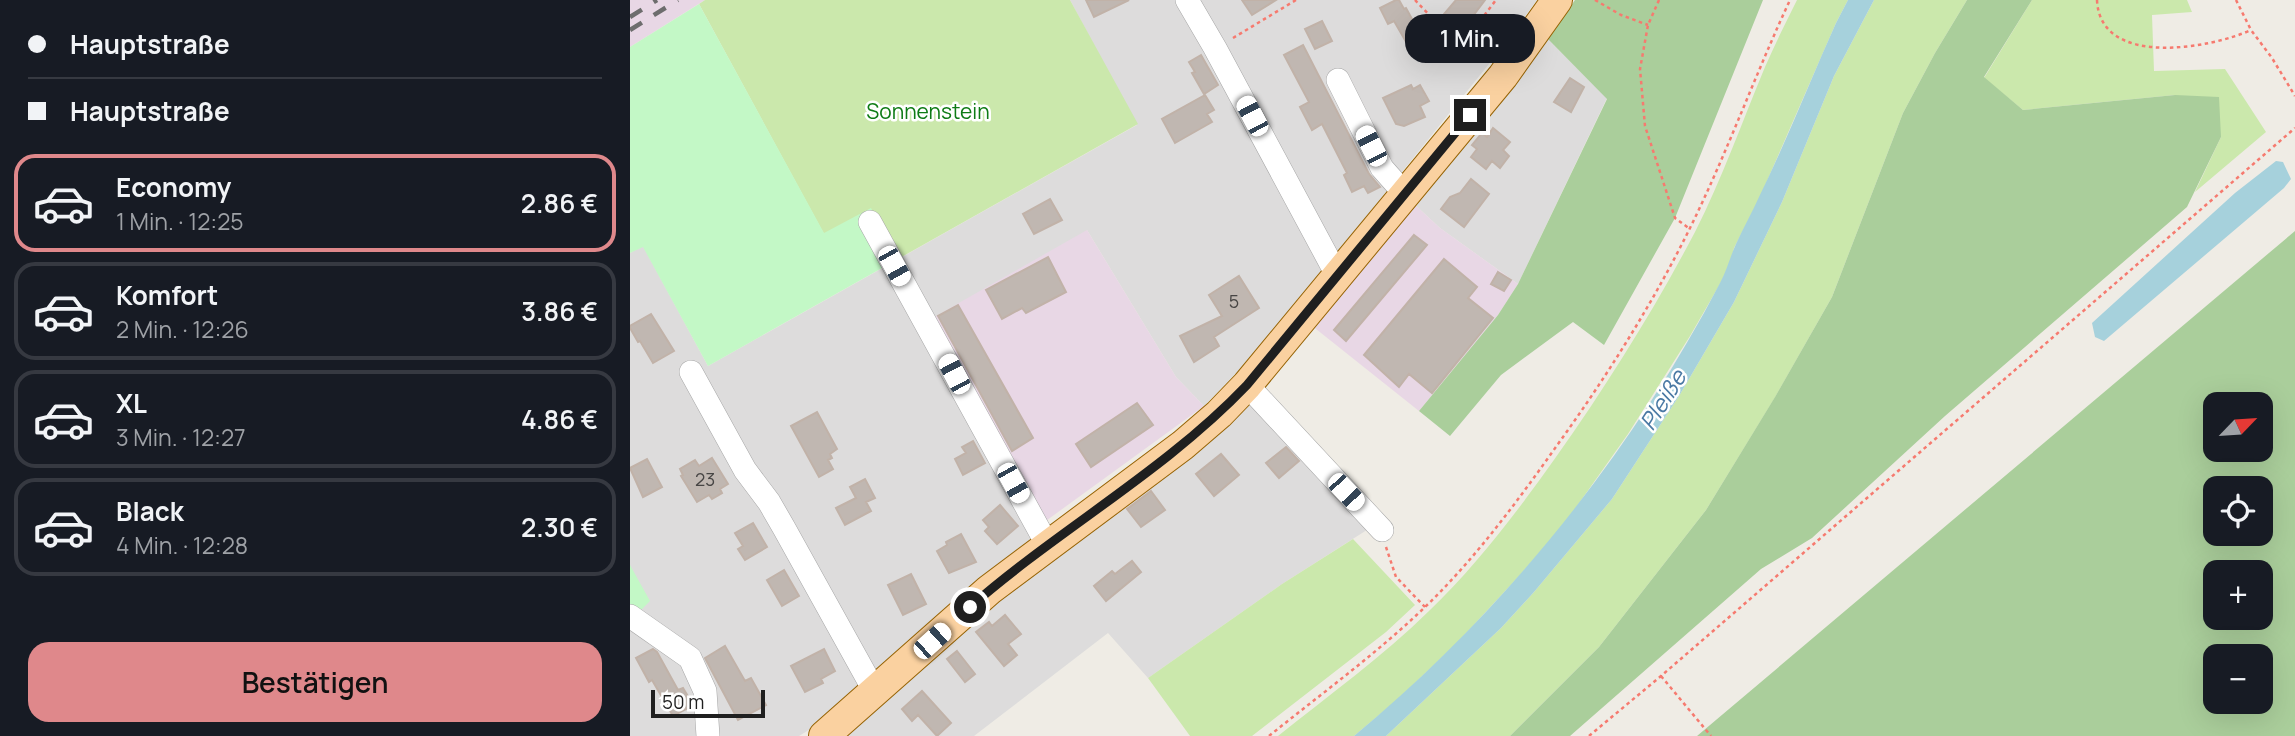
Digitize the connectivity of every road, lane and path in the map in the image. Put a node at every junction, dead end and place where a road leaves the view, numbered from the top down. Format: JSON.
{"nodes":[{"id":1,"x":1187,"y":0,"type":"edge"},
{"id":2,"x":1296,"y":0,"type":"edge"},
{"id":3,"x":1415,"y":0,"type":"edge"},
{"id":4,"x":1496,"y":0,"type":"edge"},
{"id":5,"x":1556,"y":0,"type":"edge"},
{"id":6,"x":1595,"y":0,"type":"edge"},
{"id":7,"x":1659,"y":0,"type":"edge"},
{"id":8,"x":1790,"y":0,"type":"edge"},
{"id":9,"x":2097,"y":0,"type":"edge"},
{"id":10,"x":2236,"y":0,"type":"edge"},
{"id":11,"x":1648,"y":25,"type":"junction"},
{"id":12,"x":2251,"y":30,"type":"junction"},
{"id":13,"x":1462,"y":43,"type":"junction"},
{"id":14,"x":1215,"y":48,"type":"junction"},
{"id":15,"x":1503,"y":76,"type":"junction"},
{"id":16,"x":1338,"y":80,"type":"dead end"},
{"id":17,"x":2295,"y":96,"type":"edge"},
{"id":18,"x":2295,"y":128,"type":"edge"},
{"id":19,"x":1405,"y":194,"type":"junction"},
{"id":20,"x":870,"y":222,"type":"dead end"},
{"id":21,"x":1690,"y":229,"type":"junction"},
{"id":22,"x":1337,"y":275,"type":"junction"},
{"id":23,"x":691,"y":372,"type":"dead end"},
{"id":24,"x":1247,"y":385,"type":"junction"},
{"id":25,"x":1382,"y":530,"type":"joint"},
{"id":26,"x":1048,"y":546,"type":"junction"},
{"id":27,"x":1425,"y":607,"type":"junction"},
{"id":28,"x":630,"y":616,"type":"edge"},
{"id":29,"x":1661,"y":676,"type":"junction"},
{"id":30,"x":875,"y":692,"type":"junction"},
{"id":31,"x":708,"y":736,"type":"edge"},
{"id":32,"x":824,"y":736,"type":"edge"},
{"id":33,"x":1269,"y":736,"type":"edge"},
{"id":34,"x":1589,"y":736,"type":"edge"},
{"id":35,"x":1711,"y":736,"type":"edge"}],
"edges":[{"from":1,"to":14,"type":"street"},
{"from":2,"to":14,"type":"path"},
{"from":3,"to":13,"type":"path"},
{"from":4,"to":13,"type":"path"},
{"from":5,"to":15,"type":"main road"},
{"from":6,"to":11,"type":"path"},
{"from":7,"to":11,"type":"path"},
{"from":8,"to":21,"type":"path"},
{"from":9,"to":12,"type":"path"},
{"from":10,"to":12,"type":"path"},
{"from":11,"to":21,"type":"path"},
{"from":12,"to":17,"type":"path"},
{"from":13,"to":15,"type":"path"},
{"from":14,"to":22,"type":"street"},
{"from":15,"to":19,"type":"main road"},
{"from":16,"to":19,"type":"street"},
{"from":18,"to":29,"type":"path"},
{"from":19,"to":22,"type":"main road"},
{"from":20,"to":26,"type":"street"},
{"from":21,"to":27,"type":"path"},
{"from":22,"to":24,"type":"main road"},
{"from":23,"to":30,"type":"street"},
{"from":24,"to":25,"type":"street"},
{"from":24,"to":26,"type":"main road"},
{"from":25,"to":27,"type":"path"},
{"from":26,"to":30,"type":"main road"},
{"from":27,"to":33,"type":"path"},
{"from":28,"to":31,"type":"street"},
{"from":29,"to":34,"type":"path"},
{"from":29,"to":35,"type":"path"},
{"from":30,"to":32,"type":"main road"}]}
